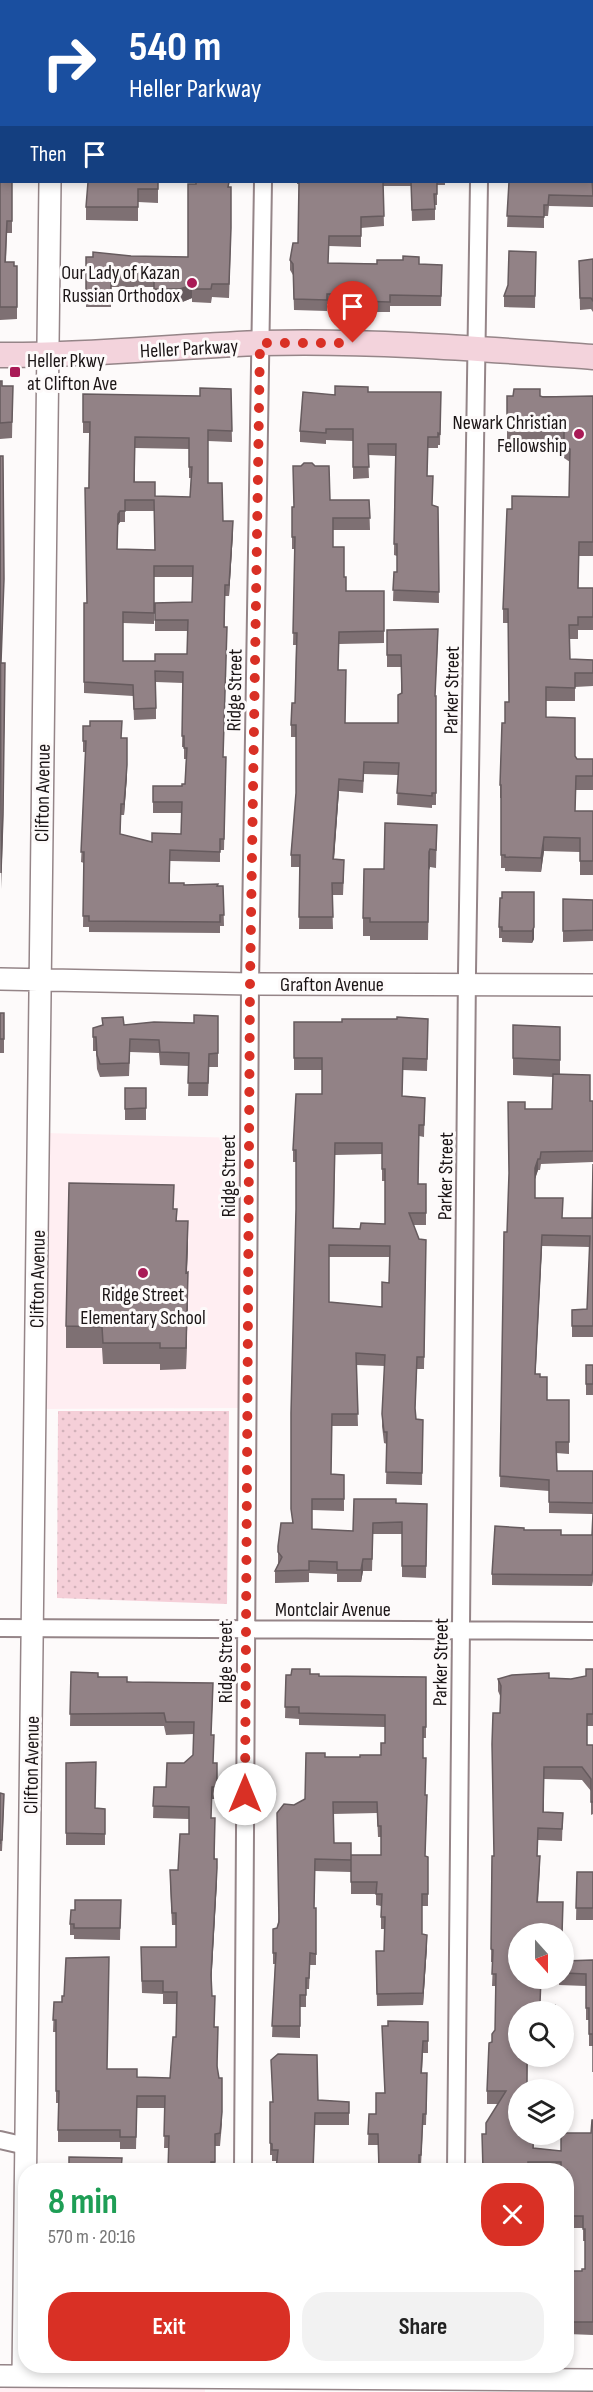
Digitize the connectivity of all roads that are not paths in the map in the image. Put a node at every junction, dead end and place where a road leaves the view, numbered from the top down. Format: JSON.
{"nodes":[{"id":1,"x":50,"y":183,"type":"edge"},
{"id":2,"x":262,"y":183,"type":"edge"},
{"id":3,"x":479,"y":183,"type":"edge"},
{"id":4,"x":260,"y":343,"type":"junction"},
{"id":5,"x":477,"y":348,"type":"junction"},
{"id":6,"x":0,"y":355,"type":"edge"},
{"id":7,"x":48,"y":356,"type":"junction"},
{"id":8,"x":593,"y":357,"type":"edge"},
{"id":9,"x":0,"y":980,"type":"edge"},
{"id":10,"x":39,"y":980,"type":"junction"},
{"id":11,"x":250,"y":984,"type":"junction"},
{"id":12,"x":467,"y":984,"type":"junction"},
{"id":13,"x":593,"y":985,"type":"edge"},
{"id":14,"x":0,"y":1628,"type":"edge"},
{"id":15,"x":33,"y":1628,"type":"junction"},
{"id":16,"x":246,"y":1629,"type":"junction"},
{"id":17,"x":461,"y":1630,"type":"junction"},
{"id":18,"x":593,"y":1631,"type":"edge"},
{"id":19,"x":0,"y":2140,"type":"edge"},
{"id":20,"x":26,"y":2146,"type":"junction"},
{"id":21,"x":26,"y":2163,"type":"edge"},
{"id":22,"x":243,"y":2163,"type":"edge"},
{"id":23,"x":456,"y":2163,"type":"edge"},
{"id":24,"x":23,"y":2373,"type":"edge"},
{"id":25,"x":154,"y":2373,"type":"edge"},
{"id":26,"x":471,"y":2373,"type":"edge"},
{"id":27,"x":0,"y":2376,"type":"edge"},
{"id":28,"x":23,"y":2376,"type":"junction"},
{"id":29,"x":593,"y":2380,"type":"edge"}],
"edges":[{"from":1,"to":7,"type":"street","name":"Clifton Avenue"},
{"from":2,"to":4,"type":"street","name":"Ridge Street"},
{"from":3,"to":5,"type":"street","name":"Parker Street"},
{"from":4,"to":5,"type":"main road","name":"Heller Parkway"},
{"from":4,"to":7,"type":"main road","name":"Heller Parkway"},
{"from":4,"to":11,"type":"street","name":"Ridge Street"},
{"from":5,"to":8,"type":"main road","name":"Heller Parkway"},
{"from":5,"to":12,"type":"street","name":"Parker Street"},
{"from":6,"to":7,"type":"main road","name":"Heller Parkway"},
{"from":7,"to":10,"type":"street","name":"Clifton Avenue"},
{"from":9,"to":10,"type":"street","name":"Grafton Avenue"},
{"from":10,"to":11,"type":"street","name":"Grafton Avenue"},
{"from":10,"to":15,"type":"street","name":"Clifton Avenue"},
{"from":11,"to":12,"type":"street","name":"Grafton Avenue"},
{"from":11,"to":16,"type":"street","name":"Ridge Street"},
{"from":12,"to":13,"type":"street","name":"Grafton Avenue"},
{"from":12,"to":17,"type":"street","name":"Parker Street"},
{"from":14,"to":15,"type":"street","name":"Montclair Avenue"},
{"from":15,"to":16,"type":"street","name":"Montclair Avenue"},
{"from":15,"to":20,"type":"street","name":"Clifton Avenue"},
{"from":16,"to":17,"type":"street","name":"Montclair Avenue"},
{"from":16,"to":22,"type":"street","name":"Ridge Street"},
{"from":17,"to":18,"type":"street","name":"Montclair Avenue"},
{"from":17,"to":23,"type":"street","name":"Parker Street"},
{"from":19,"to":20,"type":"street"},
{"from":20,"to":21,"type":"street","name":"Clifton Avenue"},
{"from":24,"to":28,"type":"street","name":"Clifton Avenue"},
{"from":25,"to":28,"type":"street"},
{"from":26,"to":29,"type":"street"},
{"from":27,"to":28,"type":"street"}]}
